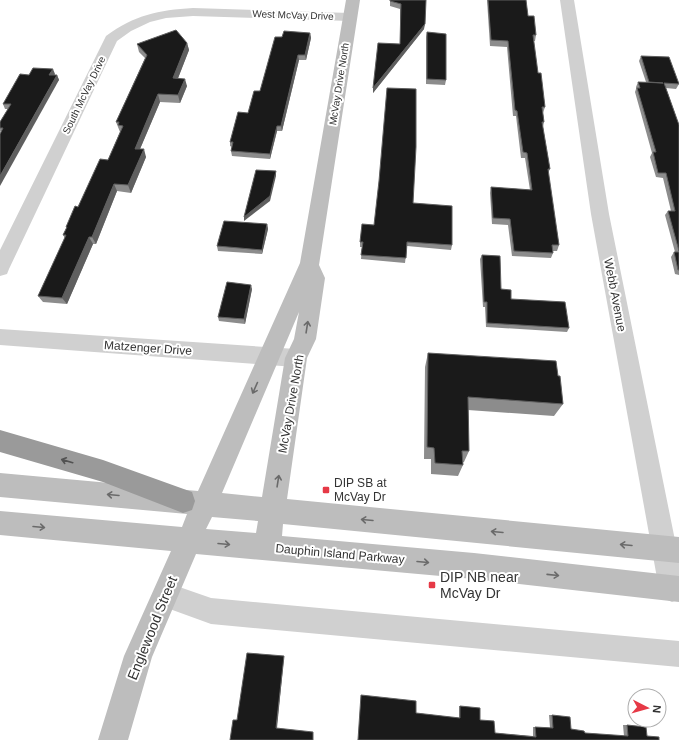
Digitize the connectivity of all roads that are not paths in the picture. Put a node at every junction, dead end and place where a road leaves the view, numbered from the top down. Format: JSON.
{"nodes":[{"id":1,"x":353,"y":0,"type":"edge"},
{"id":2,"x":567,"y":0,"type":"edge"},
{"id":3,"x":235,"y":14,"type":"joint"},
{"id":4,"x":350,"y":17,"type":"junction"},
{"id":5,"x":310,"y":263,"type":"junction"},
{"id":6,"x":0,"y":269,"type":"edge"},
{"id":7,"x":0,"y":337,"type":"edge"},
{"id":8,"x":270,"y":356,"type":"junction"},
{"id":9,"x":296,"y":358,"type":"junction"},
{"id":10,"x":0,"y":441,"type":"edge"},
{"id":11,"x":0,"y":485,"type":"edge"},
{"id":12,"x":194,"y":502,"type":"junction"},
{"id":13,"x":273,"y":511,"type":"junction"},
{"id":14,"x":0,"y":523,"type":"edge"},
{"id":15,"x":189,"y":540,"type":"junction"},
{"id":16,"x":267,"y":548,"type":"junction"},
{"id":17,"x":671,"y":549,"type":"edge"},
{"id":18,"x":675,"y":589,"type":"edge"},
{"id":19,"x":165,"y":595,"type":"junction"},
{"id":20,"x":679,"y":654,"type":"edge"},
{"id":21,"x":113,"y":740,"type":"edge"}],
"edges":[{"from":1,"to":4,"type":"street","name":"McVay Drive North"},
{"from":2,"to":17,"type":"street","name":"Webb Avenue"},
{"from":3,"to":4,"type":"street","name":"West McVay Drive"},
{"from":3,"to":6,"type":"street","name":"South McVay Drive"},
{"from":4,"to":5,"type":"street","name":"McVay Drive North"},
{"from":5,"to":8,"type":"street","name":"McVay Drive North"},
{"from":9,"to":5,"type":"street","name":"McVay Drive North","one_way":true},
{"from":7,"to":8,"type":"street","name":"Matzenger Drive"},
{"from":8,"to":9,"type":"street","name":"Matzenger Drive"},
{"from":8,"to":12,"type":"street","name":"McVay Drive North","one_way":true},
{"from":13,"to":9,"type":"street","name":"McVay Drive North","one_way":true},
{"from":12,"to":10,"type":"highway","one_way":true},
{"from":12,"to":11,"type":"street","one_way":true},
{"from":12,"to":13,"type":"street"},
{"from":12,"to":15,"type":"street","name":"Englewood Street"},
{"from":13,"to":16,"type":"street","name":"McVay Drive North"},
{"from":17,"to":13,"type":"street","one_way":true},
{"from":14,"to":15,"type":"street","name":"Dauphin Island Parkway","one_way":true},
{"from":15,"to":16,"type":"street","name":"Dauphin Island Parkway","one_way":true},
{"from":15,"to":19,"type":"street","name":"Englewood Street"},
{"from":16,"to":18,"type":"street","name":"Dauphin Island Parkway","one_way":true},
{"from":17,"to":18,"type":"street","name":"Webb Avenue"},
{"from":19,"to":20,"type":"street"},
{"from":19,"to":21,"type":"street","name":"Englewood Street"}]}
